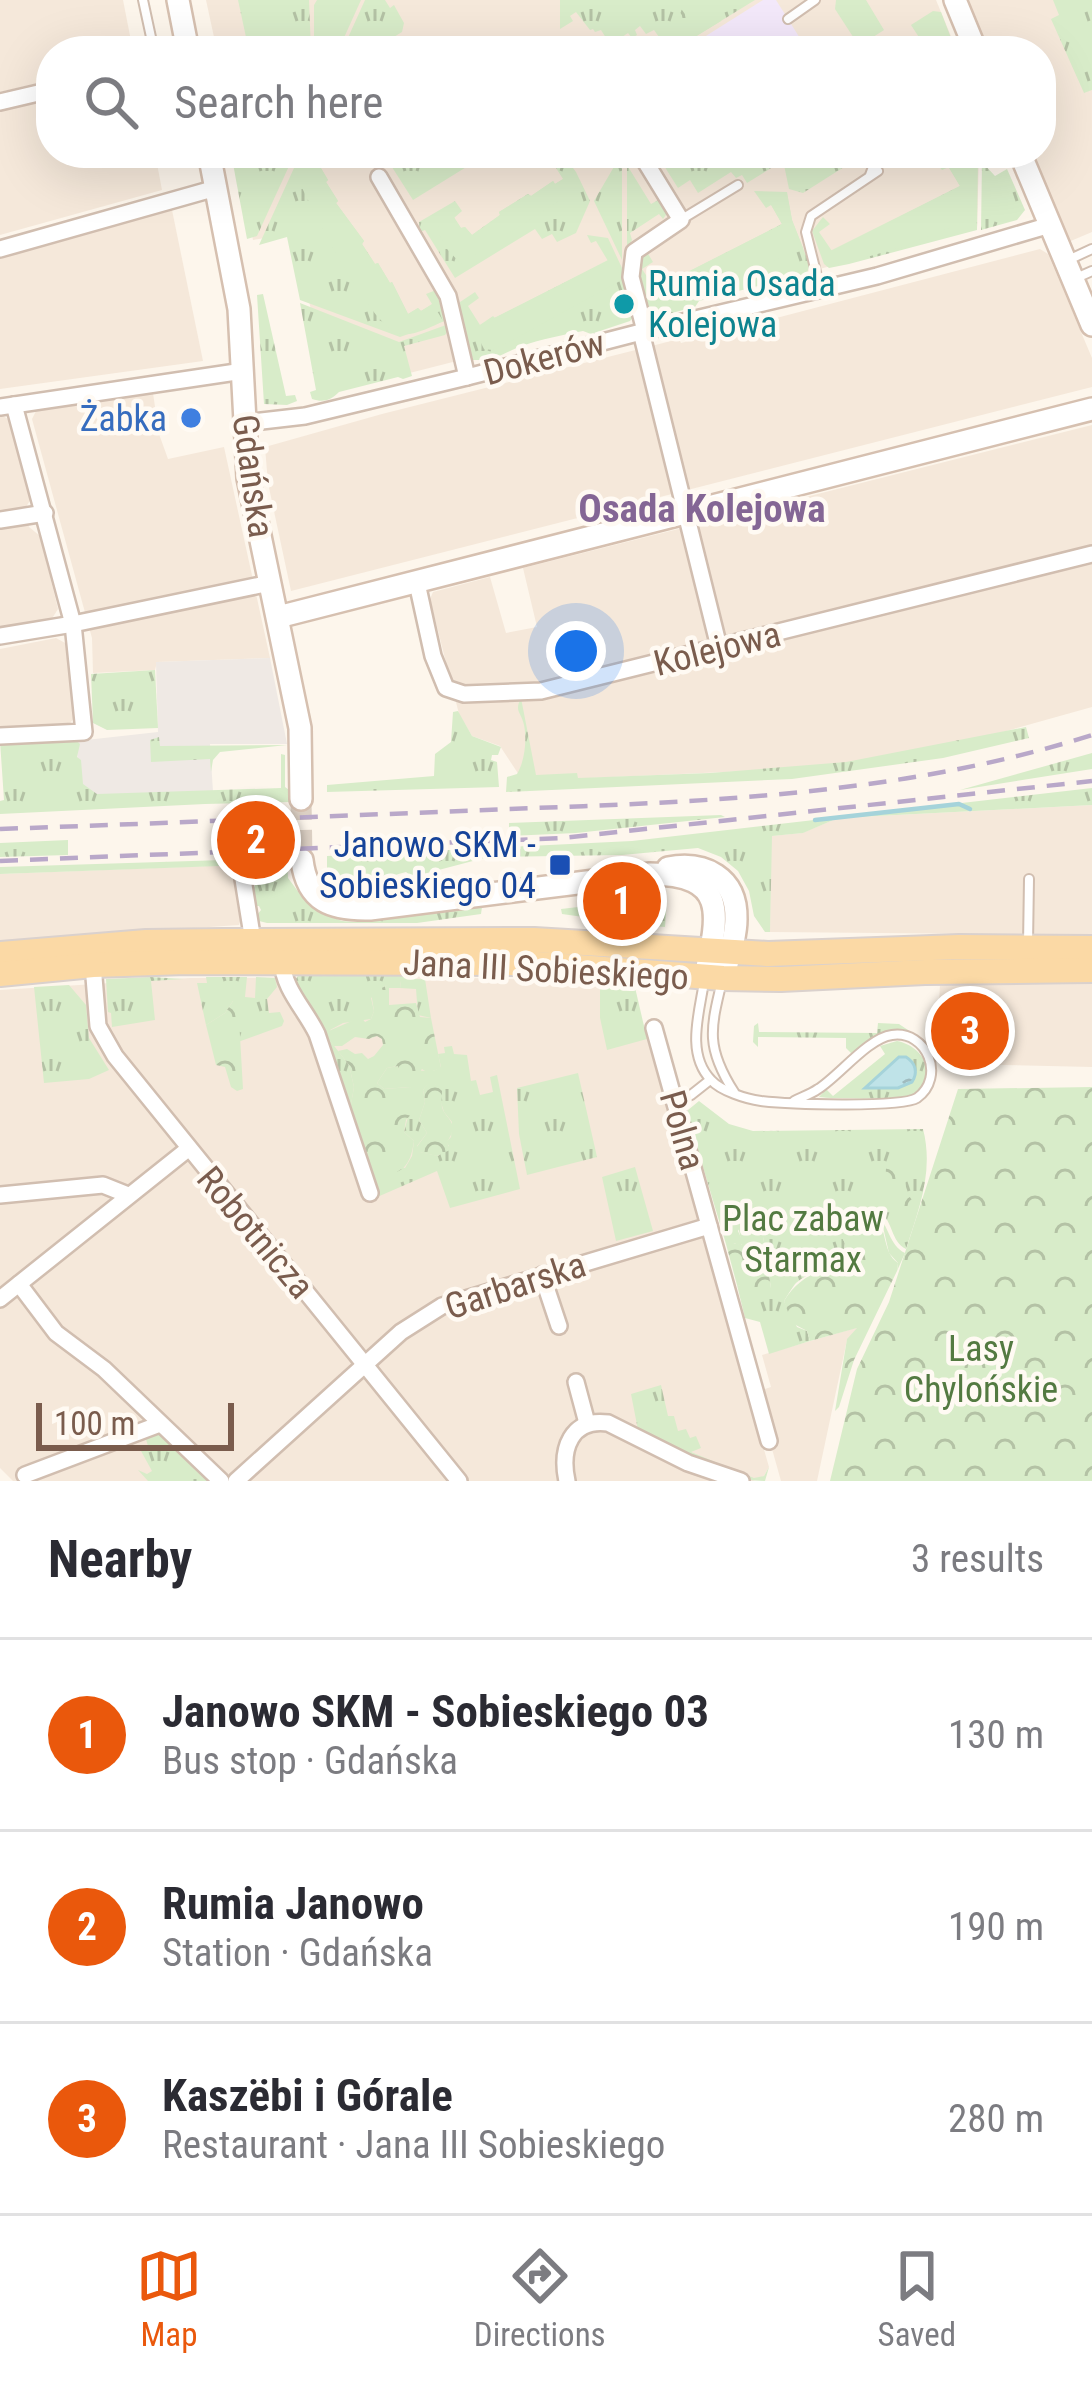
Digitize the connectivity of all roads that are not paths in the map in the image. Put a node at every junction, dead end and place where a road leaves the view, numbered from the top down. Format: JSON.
{"nodes":[{"id":1,"x":143,"y":0,"type":"edge"},
{"id":2,"x":178,"y":0,"type":"edge"},
{"id":3,"x":815,"y":0,"type":"edge"},
{"id":4,"x":955,"y":0,"type":"edge"},
{"id":5,"x":788,"y":19,"type":"dead end"},
{"id":6,"x":151,"y":36,"type":"edge"},
{"id":7,"x":185,"y":36,"type":"edge"},
{"id":8,"x":970,"y":36,"type":"edge"},
{"id":9,"x":36,"y":94,"type":"edge"},
{"id":10,"x":0,"y":102,"type":"edge"},
{"id":11,"x":212,"y":168,"type":"edge"},
{"id":12,"x":649,"y":168,"type":"edge"},
{"id":13,"x":874,"y":168,"type":"edge"},
{"id":14,"x":1026,"y":168,"type":"edge"},
{"id":15,"x":379,"y":177,"type":"dead end"},
{"id":16,"x":738,"y":185,"type":"dead end"},
{"id":17,"x":216,"y":188,"type":"junction"},
{"id":18,"x":681,"y":220,"type":"junction"},
{"id":19,"x":1050,"y":226,"type":"junction"},
{"id":20,"x":0,"y":249,"type":"edge"},
{"id":21,"x":1092,"y":249,"type":"edge"},
{"id":22,"x":1077,"y":271,"type":"edge"},
{"id":23,"x":820,"y":288,"type":"junction"},
{"id":24,"x":1092,"y":325,"type":"edge"},
{"id":25,"x":643,"y":332,"type":"junction"},
{"id":26,"x":242,"y":371,"type":"junction"},
{"id":27,"x":467,"y":377,"type":"junction"},
{"id":28,"x":7,"y":406,"type":"edge"},
{"id":29,"x":1092,"y":409,"type":"edge"},
{"id":30,"x":244,"y":423,"type":"junction"},
{"id":31,"x":45,"y":513,"type":"junction"},
{"id":32,"x":686,"y":514,"type":"junction"},
{"id":33,"x":0,"y":520,"type":"edge"},
{"id":34,"x":1092,"y":554,"type":"edge"},
{"id":35,"x":270,"y":583,"type":"junction"},
{"id":36,"x":417,"y":583,"type":"junction"},
{"id":37,"x":278,"y":617,"type":"junction"},
{"id":38,"x":73,"y":624,"type":"junction"},
{"id":39,"x":0,"y":636,"type":"edge"},
{"id":40,"x":719,"y":647,"type":"junction"},
{"id":41,"x":0,"y":736,"type":"edge"},
{"id":42,"x":301,"y":799,"type":"tunnel mouth"},
{"id":43,"x":302,"y":860,"type":"tunnel mouth"},
{"id":44,"x":242,"y":873,"type":"dead end"},
{"id":45,"x":1029,"y":879,"type":"dead end"},
{"id":46,"x":253,"y":941,"type":"junction"},
{"id":47,"x":1028,"y":947,"type":"junction"},
{"id":48,"x":1092,"y":948,"type":"edge"},
{"id":49,"x":0,"y":955,"type":"edge"},
{"id":50,"x":282,"y":962,"type":"junction"},
{"id":51,"x":717,"y":964,"type":"junction"},
{"id":52,"x":93,"y":965,"type":"junction"},
{"id":53,"x":1092,"y":970,"type":"edge"},
{"id":54,"x":0,"y":974,"type":"edge"},
{"id":55,"x":654,"y":1028,"type":"dead end"},
{"id":56,"x":710,"y":1080,"type":"junction"},
{"id":57,"x":735,"y":1093,"type":"junction"},
{"id":58,"x":794,"y":1101,"type":"junction"},
{"id":59,"x":675,"y":1102,"type":"junction"},
{"id":60,"x":188,"y":1149,"type":"junction"},
{"id":61,"x":370,"y":1193,"type":"dead end"},
{"id":62,"x":0,"y":1195,"type":"edge"},
{"id":63,"x":128,"y":1195,"type":"junction"},
{"id":64,"x":709,"y":1226,"type":"junction"},
{"id":65,"x":542,"y":1275,"type":"junction"},
{"id":66,"x":20,"y":1284,"type":"junction"},
{"id":67,"x":0,"y":1299,"type":"edge"},
{"id":68,"x":559,"y":1326,"type":"dead end"},
{"id":69,"x":365,"y":1364,"type":"junction"},
{"id":70,"x":576,"y":1382,"type":"dead end"},
{"id":71,"x":587,"y":1423,"type":"junction"},
{"id":72,"x":160,"y":1424,"type":"junction"},
{"id":73,"x":769,"y":1441,"type":"dead end"},
{"id":74,"x":25,"y":1475,"type":"dead end"},
{"id":75,"x":221,"y":1481,"type":"edge"},
{"id":76,"x":236,"y":1481,"type":"edge"},
{"id":77,"x":459,"y":1481,"type":"edge"},
{"id":78,"x":567,"y":1481,"type":"edge"},
{"id":79,"x":741,"y":1481,"type":"edge"}],
"edges":[{"from":1,"to":6,"type":"lane"},
{"from":2,"to":7,"type":"main road"},
{"from":3,"to":5,"type":"lane"},
{"from":4,"to":8,"type":"main road"},
{"from":9,"to":10,"type":"street"},
{"from":11,"to":17,"type":"main road","name":"Gdańska"},
{"from":12,"to":18,"type":"street"},
{"from":13,"to":23,"type":"lane"},
{"from":14,"to":19,"type":"main road"},
{"from":15,"to":27,"type":"street"},
{"from":16,"to":18,"type":"lane"},
{"from":17,"to":20,"type":"street"},
{"from":17,"to":26,"type":"main road","name":"Gdańska"},
{"from":18,"to":25,"type":"street"},
{"from":19,"to":22,"type":"main road"},
{"from":19,"to":23,"type":"street","name":"Dokerów"},
{"from":21,"to":22,"type":"lane"},
{"from":22,"to":24,"type":"main road"},
{"from":23,"to":25,"type":"street","name":"Dokerów"},
{"from":25,"to":27,"type":"street","name":"Dokerów"},
{"from":25,"to":32,"type":"street"},
{"from":26,"to":28,"type":"street"},
{"from":26,"to":30,"type":"main road","name":"Gdańska"},
{"from":27,"to":30,"type":"street","name":"Dokerów"},
{"from":28,"to":31,"type":"street"},
{"from":29,"to":32,"type":"main road"},
{"from":30,"to":35,"type":"main road","name":"Gdańska"},
{"from":31,"to":33,"type":"street"},
{"from":31,"to":38,"type":"street"},
{"from":32,"to":36,"type":"main road"},
{"from":32,"to":40,"type":"street"},
{"from":34,"to":40,"type":"street","name":"Kolejowa"},
{"from":35,"to":37,"type":"main road","name":"Gdańska"},
{"from":35,"to":38,"type":"street"},
{"from":36,"to":37,"type":"main road"},
{"from":36,"to":40,"type":"street","name":"Kolejowa"},
{"from":37,"to":42,"type":"main road","name":"Gdańska"},
{"from":38,"to":39,"type":"street"},
{"from":38,"to":41,"type":"street"},
{"from":43,"to":51,"type":"main road"},
{"from":44,"to":46,"type":"street"},
{"from":45,"to":47,"type":"lane"},
{"from":46,"to":49,"type":"main road","name":"Jana III Sobieskiego"},
{"from":46,"to":51,"type":"main road","name":"Jana III Sobieskiego"},
{"from":47,"to":48,"type":"main road","name":"Jana III Sobieskiego"},
{"from":47,"to":51,"type":"main road","name":"Jana III Sobieskiego"},
{"from":50,"to":51,"type":"main road","name":"Jana III Sobieskiego"},
{"from":50,"to":52,"type":"main road","name":"Jana III Sobieskiego"},
{"from":50,"to":61,"type":"street"},
{"from":51,"to":53,"type":"main road","name":"Jana III Sobieskiego"},
{"from":51,"to":56,"type":"lane"},
{"from":51,"to":57,"type":"lane"},
{"from":52,"to":54,"type":"main road","name":"Jana III Sobieskiego"},
{"from":52,"to":60,"type":"street","name":"Robotnicza"},
{"from":55,"to":59,"type":"street","name":"Polna"},
{"from":56,"to":57,"type":"lane"},
{"from":56,"to":59,"type":"lane"},
{"from":57,"to":58,"type":"lane"},
{"from":58,"to":58,"type":"lane"},
{"from":59,"to":64,"type":"street","name":"Polna"},
{"from":60,"to":63,"type":"street"},
{"from":60,"to":69,"type":"street","name":"Robotnicza"},
{"from":62,"to":63,"type":"street"},
{"from":63,"to":66,"type":"street"},
{"from":64,"to":65,"type":"street","name":"Garbarska"},
{"from":64,"to":73,"type":"street","name":"Polna"},
{"from":65,"to":68,"type":"street"},
{"from":65,"to":69,"type":"street","name":"Garbarska"},
{"from":66,"to":67,"type":"street"},
{"from":66,"to":72,"type":"street"},
{"from":69,"to":76,"type":"street","name":"Garbarska"},
{"from":69,"to":77,"type":"street","name":"Robotnicza"},
{"from":70,"to":71,"type":"street"},
{"from":71,"to":78,"type":"street"},
{"from":71,"to":79,"type":"street"},
{"from":72,"to":74,"type":"street"},
{"from":72,"to":75,"type":"street"}]}
